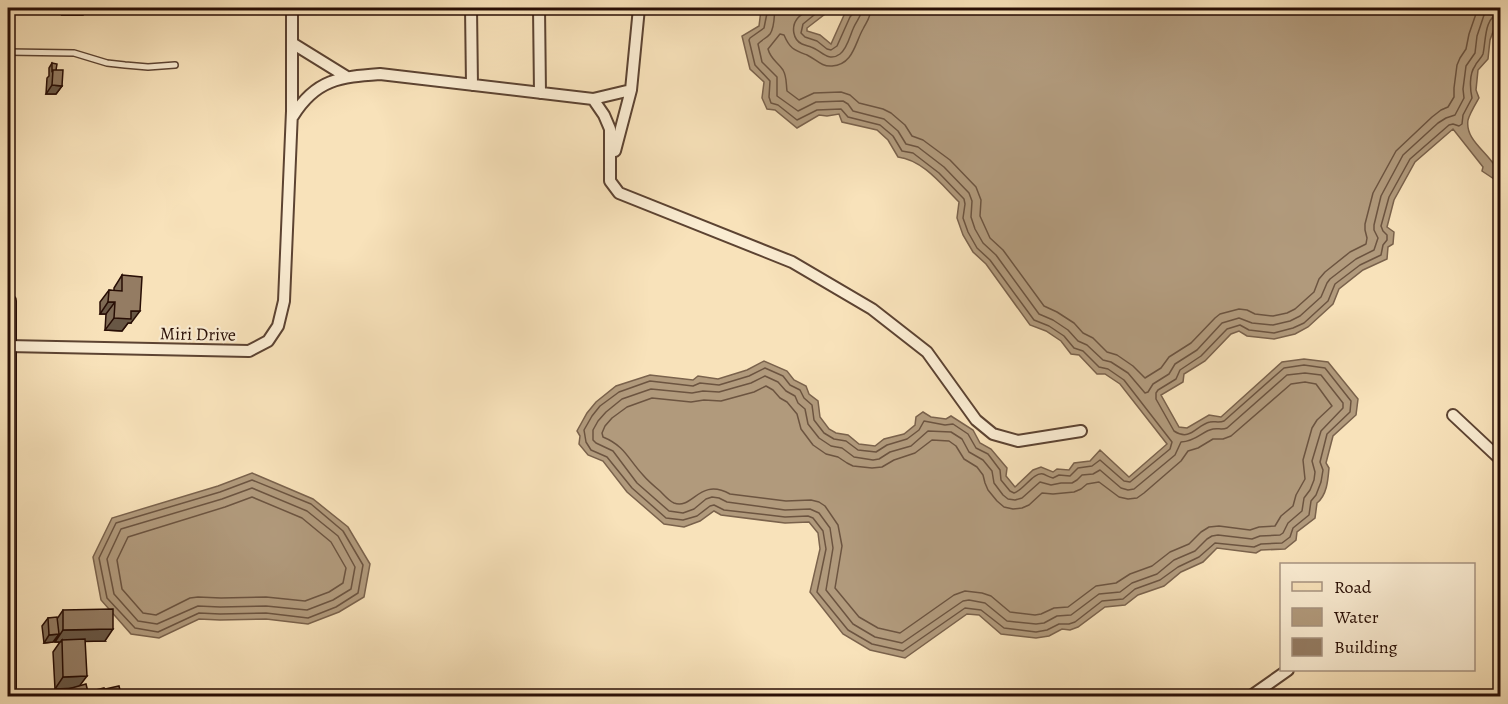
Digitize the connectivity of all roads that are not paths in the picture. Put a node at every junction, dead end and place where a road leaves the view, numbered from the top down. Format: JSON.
{"nodes":[{"id":1,"x":292,"y":8,"type":"edge"},
{"id":2,"x":471,"y":8,"type":"edge"},
{"id":3,"x":539,"y":8,"type":"edge"},
{"id":4,"x":639,"y":8,"type":"edge"},
{"id":5,"x":292,"y":43,"type":"junction"},
{"id":6,"x":8,"y":52,"type":"edge"},
{"id":7,"x":176,"y":65,"type":"dead end"},
{"id":8,"x":347,"y":77,"type":"junction"},
{"id":9,"x":472,"y":85,"type":"junction"},
{"id":10,"x":631,"y":90,"type":"junction"},
{"id":11,"x":540,"y":93,"type":"junction"},
{"id":12,"x":593,"y":99,"type":"junction"},
{"id":13,"x":291,"y":119,"type":"junction"},
{"id":14,"x":611,"y":163,"type":"junction"},
{"id":15,"x":8,"y":301,"type":"edge"},
{"id":16,"x":8,"y":346,"type":"edge"},
{"id":17,"x":1454,"y":415,"type":"dead end"},
{"id":18,"x":1081,"y":432,"type":"dead end"},
{"id":19,"x":1500,"y":459,"type":"edge"},
{"id":20,"x":1286,"y":671,"type":"edge"},
{"id":21,"x":1257,"y":695,"type":"edge"},
{"id":22,"x":8,"y":696,"type":"edge"}],
"edges":[{"from":1,"to":5,"type":"street","name":"Miri Drive"},
{"from":2,"to":9,"type":"street"},
{"from":3,"to":11,"type":"street"},
{"from":4,"to":10,"type":"street"},
{"from":5,"to":8,"type":"street"},
{"from":5,"to":13,"type":"street","name":"Miri Drive"},
{"from":6,"to":7,"type":"lane"},
{"from":8,"to":9,"type":"street"},
{"from":8,"to":13,"type":"street"},
{"from":9,"to":11,"type":"street"},
{"from":10,"to":12,"type":"street"},
{"from":10,"to":14,"type":"street"},
{"from":11,"to":12,"type":"street"},
{"from":12,"to":14,"type":"street"},
{"from":13,"to":16,"type":"street","name":"Miri Drive"},
{"from":14,"to":18,"type":"street"},
{"from":15,"to":16,"type":"main road"},
{"from":16,"to":22,"type":"main road"},
{"from":17,"to":19,"type":"street"},
{"from":20,"to":21,"type":"street"}]}
